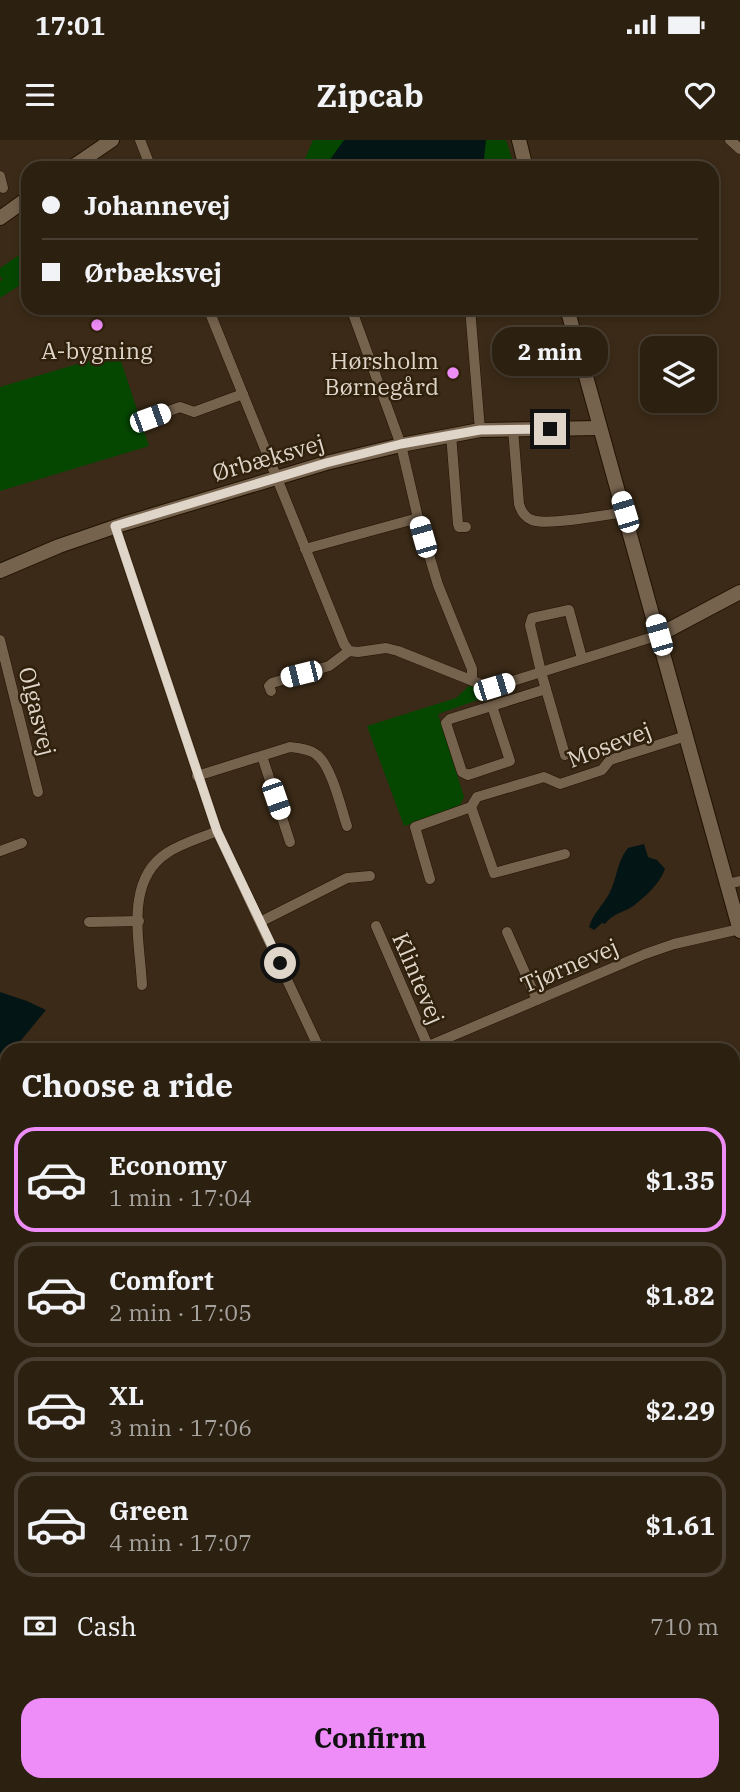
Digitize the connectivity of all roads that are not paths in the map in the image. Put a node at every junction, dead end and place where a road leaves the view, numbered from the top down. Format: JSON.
{"nodes":[{"id":1,"x":112,"y":140,"type":"edge"},
{"id":2,"x":140,"y":140,"type":"edge"},
{"id":3,"x":519,"y":140,"type":"edge"},
{"id":4,"x":730,"y":140,"type":"edge"},
{"id":5,"x":740,"y":149,"type":"edge"},
{"id":6,"x":81,"y":161,"type":"edge"},
{"id":7,"x":148,"y":161,"type":"edge"},
{"id":8,"x":524,"y":161,"type":"edge"},
{"id":9,"x":0,"y":176,"type":"edge"},
{"id":10,"x":3,"y":188,"type":"dead end"},
{"id":11,"x":21,"y":203,"type":"edge"},
{"id":12,"x":0,"y":218,"type":"edge"},
{"id":13,"x":211,"y":315,"type":"edge"},
{"id":14,"x":354,"y":315,"type":"edge"},
{"id":15,"x":471,"y":315,"type":"edge"},
{"id":16,"x":569,"y":315,"type":"edge"},
{"id":17,"x":243,"y":394,"type":"junction"},
{"id":18,"x":150,"y":418,"type":"dead end"},
{"id":19,"x":600,"y":428,"type":"junction"},
{"id":20,"x":513,"y":429,"type":"junction"},
{"id":21,"x":480,"y":430,"type":"junction"},
{"id":22,"x":451,"y":434,"type":"junction"},
{"id":23,"x":401,"y":444,"type":"junction"},
{"id":24,"x":278,"y":477,"type":"junction"},
{"id":25,"x":625,"y":512,"type":"junction"},
{"id":26,"x":418,"y":518,"type":"junction"},
{"id":27,"x":115,"y":526,"type":"junction"},
{"id":28,"x":466,"y":527,"type":"dead end"},
{"id":29,"x":305,"y":549,"type":"junction"},
{"id":30,"x":0,"y":571,"type":"edge"},
{"id":31,"x":740,"y":592,"type":"edge"},
{"id":32,"x":659,"y":635,"type":"junction"},
{"id":33,"x":0,"y":640,"type":"edge"},
{"id":34,"x":349,"y":651,"type":"junction"},
{"id":35,"x":582,"y":659,"type":"junction"},
{"id":36,"x":541,"y":672,"type":"junction"},
{"id":37,"x":472,"y":681,"type":"junction"},
{"id":38,"x":545,"y":689,"type":"junction"},
{"id":39,"x":271,"y":691,"type":"dead end"},
{"id":40,"x":492,"y":706,"type":"junction"},
{"id":41,"x":687,"y":736,"type":"junction"},
{"id":42,"x":565,"y":755,"type":"dead end"},
{"id":43,"x":262,"y":756,"type":"junction"},
{"id":44,"x":197,"y":776,"type":"junction"},
{"id":45,"x":38,"y":792,"type":"dead end"},
{"id":46,"x":471,"y":807,"type":"junction"},
{"id":47,"x":347,"y":826,"type":"dead end"},
{"id":48,"x":217,"y":831,"type":"junction"},
{"id":49,"x":290,"y":842,"type":"dead end"},
{"id":50,"x":22,"y":844,"type":"dead end"},
{"id":51,"x":0,"y":851,"type":"edge"},
{"id":52,"x":565,"y":854,"type":"dead end"},
{"id":53,"x":370,"y":876,"type":"dead end"},
{"id":54,"x":430,"y":879,"type":"dead end"},
{"id":55,"x":734,"y":882,"type":"edge"},
{"id":56,"x":139,"y":921,"type":"junction"},
{"id":57,"x":89,"y":922,"type":"dead end"},
{"id":58,"x":260,"y":922,"type":"junction"},
{"id":59,"x":376,"y":926,"type":"dead end"},
{"id":60,"x":740,"y":930,"type":"edge"},
{"id":61,"x":507,"y":932,"type":"dead end"},
{"id":62,"x":142,"y":985,"type":"dead end"},
{"id":63,"x":537,"y":1000,"type":"junction"},
{"id":64,"x":317,"y":1043,"type":"edge"},
{"id":65,"x":421,"y":1043,"type":"edge"},
{"id":66,"x":435,"y":1043,"type":"edge"}],
"edges":[{"from":1,"to":6,"type":"street"},
{"from":2,"to":7,"type":"street"},
{"from":3,"to":8,"type":"street"},
{"from":4,"to":5,"type":"street"},
{"from":9,"to":10,"type":"street"},
{"from":11,"to":12,"type":"street"},
{"from":13,"to":17,"type":"street"},
{"from":14,"to":23,"type":"street"},
{"from":15,"to":21,"type":"street"},
{"from":16,"to":19,"type":"street"},
{"from":17,"to":18,"type":"street"},
{"from":17,"to":24,"type":"street"},
{"from":19,"to":20,"type":"street","name":"Ørbæksvej"},
{"from":19,"to":25,"type":"street"},
{"from":20,"to":21,"type":"street","name":"Ørbæksvej"},
{"from":20,"to":25,"type":"street"},
{"from":21,"to":22,"type":"street","name":"Ørbæksvej"},
{"from":22,"to":23,"type":"street","name":"Ørbæksvej"},
{"from":22,"to":28,"type":"street"},
{"from":23,"to":24,"type":"street","name":"Ørbæksvej"},
{"from":23,"to":26,"type":"street"},
{"from":24,"to":27,"type":"street","name":"Ørbæksvej"},
{"from":24,"to":29,"type":"street"},
{"from":25,"to":32,"type":"street"},
{"from":26,"to":29,"type":"street"},
{"from":26,"to":37,"type":"street"},
{"from":27,"to":30,"type":"street","name":"Ørbæksvej"},
{"from":27,"to":44,"type":"street"},
{"from":29,"to":34,"type":"street"},
{"from":31,"to":32,"type":"street"},
{"from":32,"to":35,"type":"street"},
{"from":32,"to":41,"type":"street"},
{"from":33,"to":45,"type":"street","name":"Olgasvej"},
{"from":34,"to":37,"type":"street"},
{"from":34,"to":39,"type":"street"},
{"from":35,"to":36,"type":"street"},
{"from":35,"to":36,"type":"street"},
{"from":36,"to":37,"type":"street"},
{"from":36,"to":38,"type":"street"},
{"from":38,"to":40,"type":"street"},
{"from":38,"to":42,"type":"street"},
{"from":40,"to":40,"type":"street"},
{"from":41,"to":46,"type":"street","name":"Mosevej"},
{"from":41,"to":55,"type":"street"},
{"from":43,"to":44,"type":"street"},
{"from":43,"to":47,"type":"street"},
{"from":43,"to":49,"type":"street"},
{"from":44,"to":48,"type":"street"},
{"from":46,"to":52,"type":"street"},
{"from":46,"to":54,"type":"street","name":"Mosevej"},
{"from":48,"to":56,"type":"street"},
{"from":48,"to":58,"type":"street"},
{"from":50,"to":51,"type":"street"},
{"from":53,"to":58,"type":"street"},
{"from":55,"to":60,"type":"street"},
{"from":56,"to":57,"type":"street"},
{"from":56,"to":62,"type":"street"},
{"from":58,"to":64,"type":"street"},
{"from":59,"to":65,"type":"street","name":"Klintevej"},
{"from":60,"to":63,"type":"street","name":"Tjørnevej"},
{"from":61,"to":63,"type":"street"},
{"from":63,"to":66,"type":"street","name":"Tjørnevej"}]}
